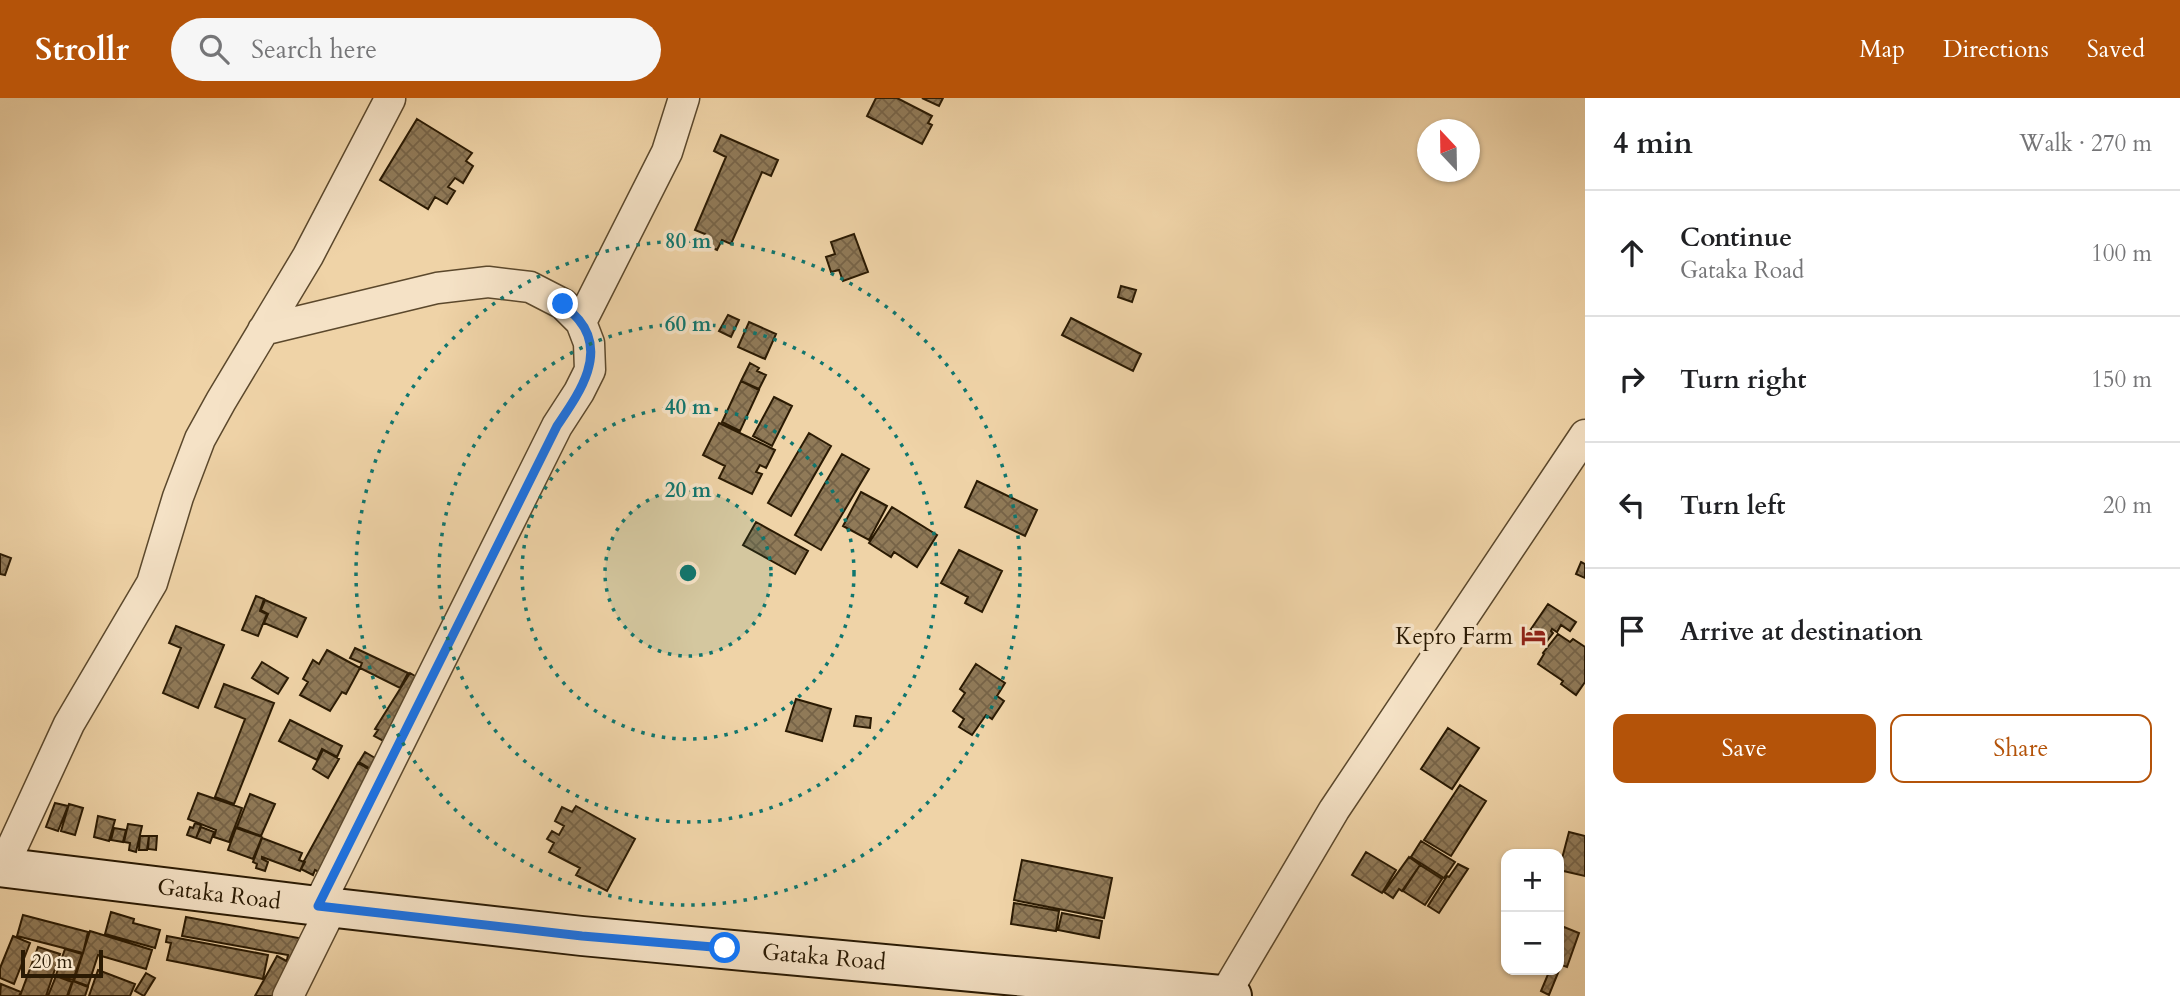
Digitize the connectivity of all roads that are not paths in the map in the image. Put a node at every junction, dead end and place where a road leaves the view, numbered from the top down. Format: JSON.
{"nodes":[{"id":1,"x":684,"y":98,"type":"edge"},
{"id":2,"x":390,"y":99,"type":"edge"},
{"id":3,"x":581,"y":322,"type":"junction"},
{"id":4,"x":263,"y":330,"type":"junction"},
{"id":5,"x":1585,"y":435,"type":"edge"},
{"id":6,"x":1,"y":867,"type":"edge"},
{"id":7,"x":325,"y":907,"type":"junction"},
{"id":8,"x":288,"y":996,"type":"edge"},
{"id":9,"x":1224,"y":996,"type":"edge"},
{"id":10,"x":1232,"y":996,"type":"edge"}],
"edges":[{"from":1,"to":3,"type":"street"},
{"from":2,"to":4,"type":"street"},
{"from":3,"to":4,"type":"street"},
{"from":3,"to":7,"type":"street"},
{"from":4,"to":6,"type":"street"},
{"from":5,"to":9,"type":"street"},
{"from":6,"to":7,"type":"street","name":"Gataka Road"},
{"from":7,"to":8,"type":"street"},
{"from":7,"to":9,"type":"street","name":"Gataka Road"},
{"from":9,"to":10,"type":"street","name":"Gataka Road"}]}
